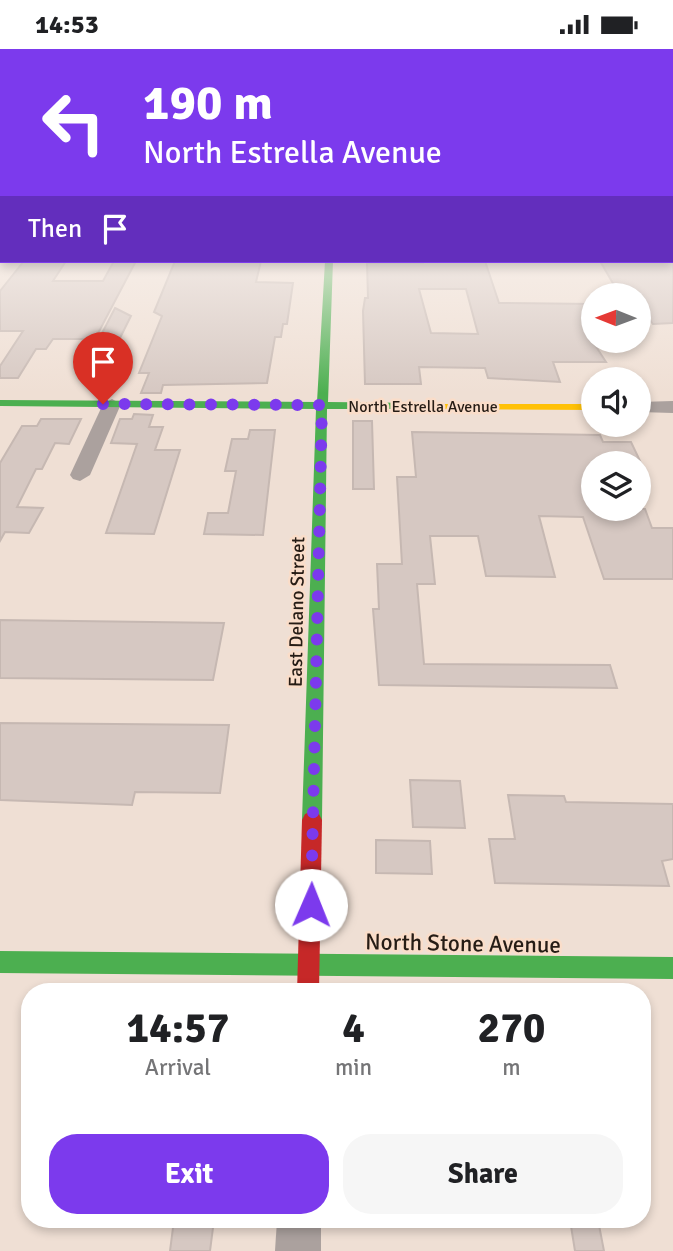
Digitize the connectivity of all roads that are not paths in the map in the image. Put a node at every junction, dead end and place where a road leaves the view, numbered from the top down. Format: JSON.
{"nodes":[{"id":1,"x":328,"y":280,"type":"edge"},
{"id":2,"x":0,"y":403,"type":"edge"},
{"id":3,"x":112,"y":404,"type":"junction"},
{"id":4,"x":322,"y":405,"type":"junction"},
{"id":5,"x":581,"y":407,"type":"edge"},
{"id":6,"x":651,"y":407,"type":"edge"},
{"id":7,"x":673,"y":407,"type":"edge"},
{"id":8,"x":80,"y":475,"type":"dead end"},
{"id":9,"x":0,"y":962,"type":"edge"},
{"id":10,"x":309,"y":964,"type":"junction"},
{"id":11,"x":673,"y":968,"type":"edge"},
{"id":12,"x":308,"y":983,"type":"edge"},
{"id":13,"x":299,"y":1228,"type":"edge"},
{"id":14,"x":298,"y":1251,"type":"edge"}],
"edges":[{"from":1,"to":4,"type":"street","name":"East Delano Street"},
{"from":2,"to":3,"type":"street","name":"North Estrella Avenue"},
{"from":3,"to":4,"type":"street","name":"North Estrella Avenue"},
{"from":3,"to":8,"type":"street"},
{"from":4,"to":5,"type":"street","name":"North Estrella Avenue"},
{"from":4,"to":10,"type":"street","name":"East Delano Street"},
{"from":6,"to":7,"type":"street"},
{"from":9,"to":10,"type":"street","name":"North Stone Avenue"},
{"from":10,"to":11,"type":"street","name":"North Stone Avenue"},
{"from":10,"to":12,"type":"street","name":"East Delano Street"},
{"from":13,"to":14,"type":"street"}]}
